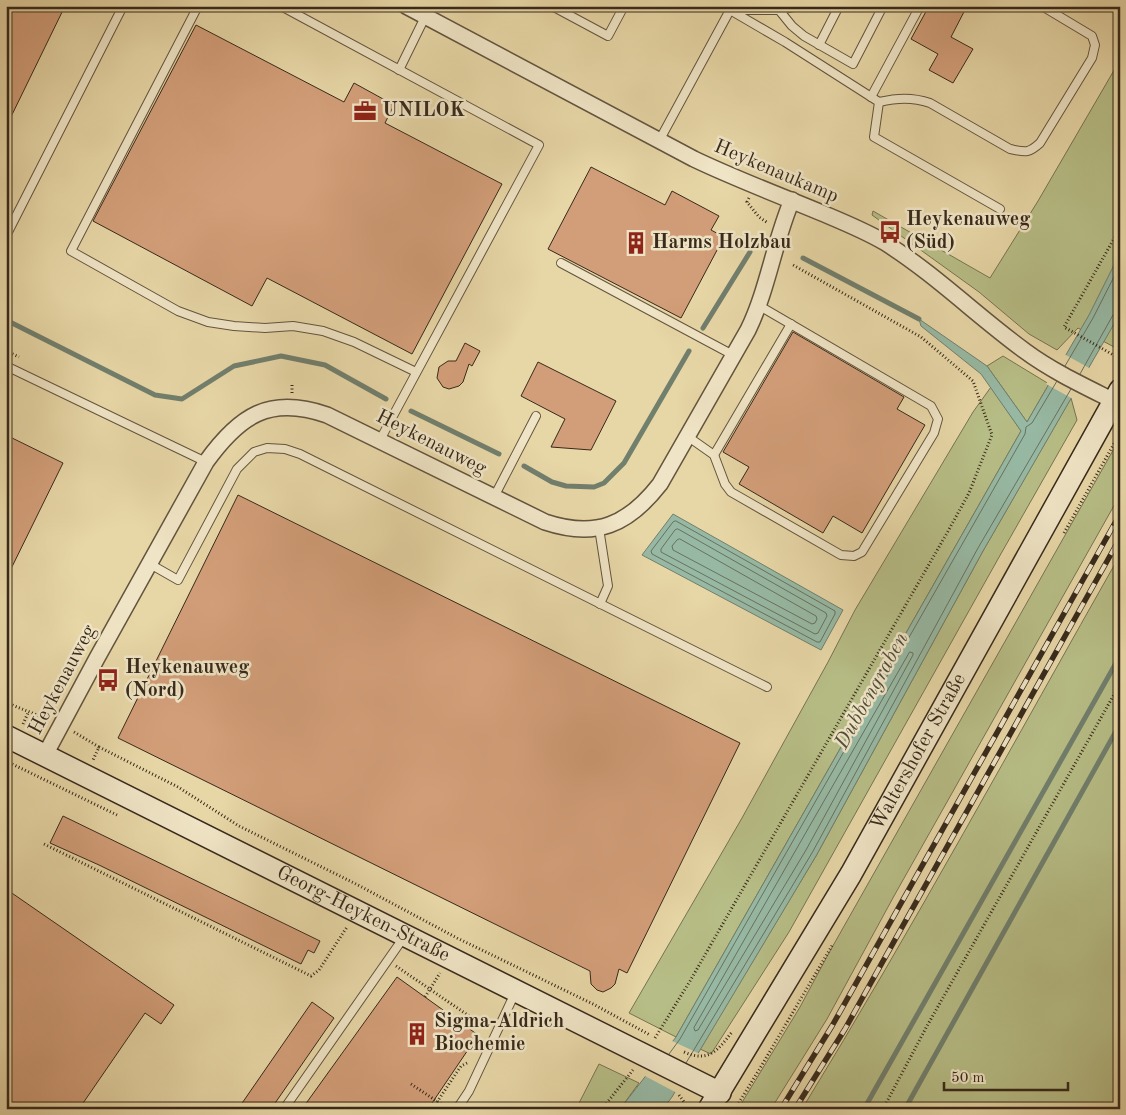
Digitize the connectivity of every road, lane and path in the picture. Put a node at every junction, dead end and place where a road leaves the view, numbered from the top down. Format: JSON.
{"nodes":[{"id":1,"x":123,"y":6,"type":"edge"},
{"id":2,"x":198,"y":6,"type":"edge"},
{"id":3,"x":281,"y":6,"type":"edge"},
{"id":4,"x":406,"y":6,"type":"edge"},
{"id":5,"x":552,"y":6,"type":"edge"},
{"id":6,"x":624,"y":6,"type":"edge"},
{"id":7,"x":721,"y":6,"type":"edge"},
{"id":8,"x":798,"y":6,"type":"edge"},
{"id":9,"x":839,"y":6,"type":"edge"},
{"id":10,"x":883,"y":6,"type":"edge"},
{"id":11,"x":920,"y":6,"type":"edge"},
{"id":12,"x":1042,"y":6,"type":"edge"},
{"id":13,"x":730,"y":8,"type":"edge"},
{"id":14,"x":780,"y":8,"type":"edge"},
{"id":15,"x":425,"y":17,"type":"junction"},
{"id":16,"x":819,"y":45,"type":"junction"},
{"id":17,"x":399,"y":70,"type":"junction"},
{"id":18,"x":871,"y":97,"type":"junction"},
{"id":19,"x":879,"y":102,"type":"junction"},
{"id":20,"x":659,"y":141,"type":"junction"},
{"id":21,"x":750,"y":196,"type":"dead end"},
{"id":22,"x":792,"y":200,"type":"junction"},
{"id":23,"x":1000,"y":209,"type":"dead end"},
{"id":24,"x":768,"y":223,"type":"dead end"},
{"id":25,"x":1120,"y":228,"type":"edge"},
{"id":26,"x":6,"y":236,"type":"edge"},
{"id":27,"x":562,"y":263,"type":"dead end"},
{"id":28,"x":793,"y":264,"type":"dead end"},
{"id":29,"x":758,"y":304,"type":"junction"},
{"id":30,"x":791,"y":324,"type":"junction"},
{"id":31,"x":1120,"y":352,"type":"edge"},
{"id":32,"x":733,"y":355,"type":"junction"},
{"id":33,"x":6,"y":366,"type":"edge"},
{"id":34,"x":416,"y":372,"type":"junction"},
{"id":35,"x":1117,"y":396,"type":"edge"},
{"id":36,"x":536,"y":416,"type":"dead end"},
{"id":37,"x":687,"y":436,"type":"junction"},
{"id":38,"x":380,"y":440,"type":"junction"},
{"id":39,"x":714,"y":454,"type":"junction"},
{"id":40,"x":206,"y":462,"type":"junction"},
{"id":41,"x":494,"y":497,"type":"junction"},
{"id":42,"x":599,"y":528,"type":"junction"},
{"id":43,"x":150,"y":564,"type":"junction"},
{"id":44,"x":600,"y":604,"type":"junction"},
{"id":45,"x":1120,"y":684,"type":"edge"},
{"id":46,"x":767,"y":687,"type":"dead end"},
{"id":47,"x":6,"y":702,"type":"edge"},
{"id":48,"x":28,"y":713,"type":"junction"},
{"id":49,"x":41,"y":717,"type":"dead end"},
{"id":50,"x":25,"y":719,"type":"dead end"},
{"id":51,"x":79,"y":735,"type":"dead end"},
{"id":52,"x":6,"y":736,"type":"edge"},
{"id":53,"x":99,"y":747,"type":"junction"},
{"id":54,"x":45,"y":755,"type":"junction"},
{"id":55,"x":95,"y":755,"type":"dead end"},
{"id":56,"x":6,"y":761,"type":"edge"},
{"id":57,"x":50,"y":782,"type":"dead end"},
{"id":58,"x":44,"y":844,"type":"dead end"},
{"id":59,"x":357,"y":911,"type":"junction"},
{"id":60,"x":405,"y":935,"type":"junction"},
{"id":61,"x":449,"y":957,"type":"junction"},
{"id":62,"x":387,"y":960,"type":"junction"},
{"id":63,"x":430,"y":990,"type":"junction"},
{"id":64,"x":516,"y":991,"type":"junction"},
{"id":65,"x":425,"y":997,"type":"dead end"},
{"id":66,"x":496,"y":1035,"type":"junction"},
{"id":67,"x":661,"y":1041,"type":"dead end"},
{"id":68,"x":681,"y":1051,"type":"dead end"},
{"id":69,"x":645,"y":1054,"type":"junction"},
{"id":70,"x":707,"y":1056,"type":"dead end"},
{"id":71,"x":482,"y":1063,"type":"junction"},
{"id":72,"x":411,"y":1084,"type":"dead end"},
{"id":73,"x":683,"y":1085,"type":"junction"},
{"id":74,"x":714,"y":1101,"type":"edge"},
{"id":75,"x":437,"y":1102,"type":"junction"},
{"id":76,"x":687,"y":1108,"type":"edge"},
{"id":77,"x":284,"y":1109,"type":"edge"},
{"id":78,"x":448,"y":1109,"type":"edge"},
{"id":79,"x":457,"y":1109,"type":"edge"},
{"id":80,"x":602,"y":1109,"type":"edge"},
{"id":81,"x":883,"y":1109,"type":"edge"}],
"edges":[{"from":1,"to":26,"type":"lane"},
{"from":2,"to":34,"type":"lane"},
{"from":3,"to":17,"type":"lane"},
{"from":4,"to":15,"type":"street","name":"Heykenaukamp"},
{"from":5,"to":6,"type":"lane"},
{"from":7,"to":13,"type":"lane"},
{"from":8,"to":14,"type":"lane"},
{"from":9,"to":16,"type":"lane"},
{"from":10,"to":16,"type":"lane"},
{"from":11,"to":18,"type":"lane"},
{"from":12,"to":19,"type":"lane"},
{"from":13,"to":14,"type":"lane"},
{"from":13,"to":18,"type":"lane"},
{"from":13,"to":20,"type":"lane"},
{"from":14,"to":16,"type":"lane"},
{"from":15,"to":17,"type":"lane"},
{"from":15,"to":20,"type":"street","name":"Heykenaukamp"},
{"from":17,"to":34,"type":"lane"},
{"from":18,"to":19,"type":"lane"},
{"from":19,"to":23,"type":"lane"},
{"from":20,"to":22,"type":"street","name":"Heykenaukamp"},
{"from":21,"to":24,"type":"path"},
{"from":22,"to":29,"type":"street","name":"Heykenauweg"},
{"from":22,"to":35,"type":"street","name":"Heykenaukamp"},
{"from":25,"to":31,"type":"path"},
{"from":27,"to":32,"type":"lane"},
{"from":28,"to":69,"type":"path"},
{"from":29,"to":30,"type":"lane"},
{"from":29,"to":32,"type":"street","name":"Heykenauweg"},
{"from":30,"to":39,"type":"lane"},
{"from":30,"to":39,"type":"lane"},
{"from":32,"to":37,"type":"street","name":"Heykenauweg"},
{"from":33,"to":40,"type":"lane"},
{"from":34,"to":38,"type":"lane"},
{"from":35,"to":74,"type":"main road","name":"Waltershofer Straße"},
{"from":36,"to":41,"type":"lane"},
{"from":37,"to":39,"type":"lane"},
{"from":37,"to":42,"type":"street","name":"Heykenauweg"},
{"from":38,"to":40,"type":"street","name":"Heykenauweg"},
{"from":38,"to":41,"type":"street","name":"Heykenauweg"},
{"from":40,"to":43,"type":"street","name":"Heykenauweg"},
{"from":41,"to":42,"type":"street","name":"Heykenauweg"},
{"from":42,"to":44,"type":"lane"},
{"from":43,"to":44,"type":"lane"},
{"from":43,"to":54,"type":"street","name":"Heykenauweg"},
{"from":44,"to":46,"type":"lane"},
{"from":45,"to":81,"type":"path"},
{"from":47,"to":48,"type":"path"},
{"from":48,"to":49,"type":"path"},
{"from":48,"to":50,"type":"path"},
{"from":51,"to":53,"type":"path"},
{"from":52,"to":54,"type":"main road","name":"Georg-Heyken-Straße"},
{"from":53,"to":55,"type":"path"},
{"from":53,"to":69,"type":"path"},
{"from":54,"to":59,"type":"main road","name":"Georg-Heyken-Straße"},
{"from":56,"to":57,"type":"path"},
{"from":58,"to":59,"type":"path"},
{"from":59,"to":60,"type":"main road","name":"Georg-Heyken-Straße"},
{"from":60,"to":61,"type":"main road","name":"Georg-Heyken-Straße"},
{"from":60,"to":62,"type":"lane"},
{"from":61,"to":63,"type":"path"},
{"from":61,"to":64,"type":"main road","name":"Georg-Heyken-Straße"},
{"from":62,"to":63,"type":"path"},
{"from":62,"to":77,"type":"lane"},
{"from":63,"to":65,"type":"path"},
{"from":63,"to":66,"type":"path"},
{"from":64,"to":66,"type":"lane"},
{"from":64,"to":69,"type":"main road","name":"Georg-Heyken-Straße"},
{"from":66,"to":71,"type":"lane"},
{"from":67,"to":69,"type":"path"},
{"from":68,"to":70,"type":"path"},
{"from":69,"to":73,"type":"main road","name":"Georg-Heyken-Straße"},
{"from":69,"to":80,"type":"path"},
{"from":71,"to":75,"type":"path"},
{"from":71,"to":79,"type":"lane"},
{"from":72,"to":75,"type":"path"},
{"from":73,"to":74,"type":"main road","name":"Georg-Heyken-Straße"},
{"from":73,"to":76,"type":"path"},
{"from":75,"to":78,"type":"path"}]}
